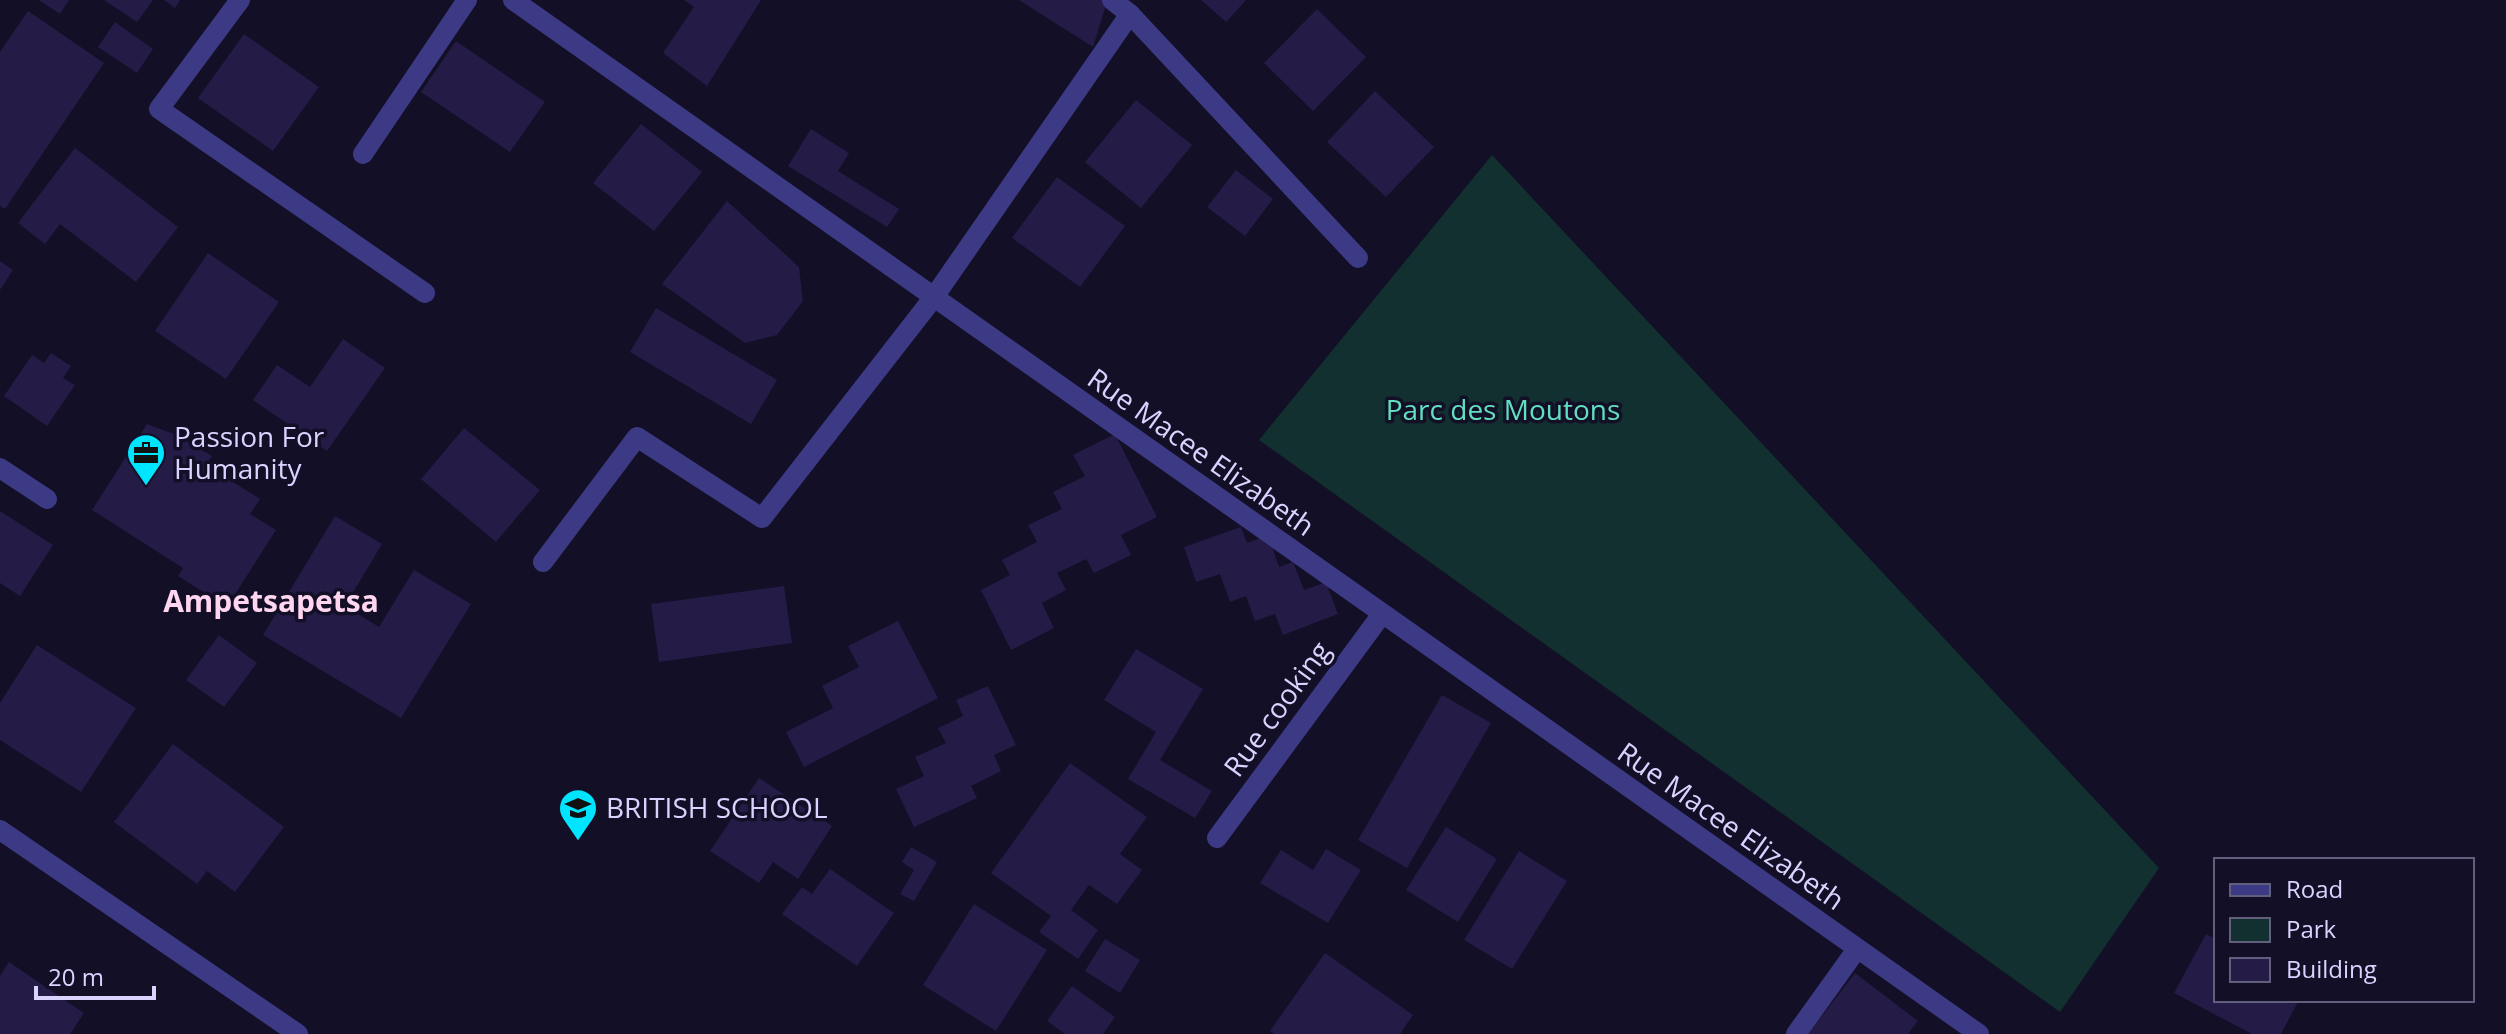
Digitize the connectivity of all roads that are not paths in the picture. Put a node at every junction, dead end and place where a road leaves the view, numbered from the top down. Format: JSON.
{"nodes":[{"id":1,"x":240,"y":0,"type":"edge"},
{"id":2,"x":467,"y":0,"type":"edge"},
{"id":3,"x":513,"y":0,"type":"edge"},
{"id":4,"x":1112,"y":0,"type":"edge"},
{"id":5,"x":1130,"y":14,"type":"junction"},
{"id":6,"x":363,"y":154,"type":"dead end"},
{"id":7,"x":1358,"y":258,"type":"dead end"},
{"id":8,"x":425,"y":293,"type":"dead end"},
{"id":9,"x":934,"y":297,"type":"junction"},
{"id":10,"x":0,"y":468,"type":"edge"},
{"id":11,"x":47,"y":499,"type":"dead end"},
{"id":12,"x":543,"y":562,"type":"dead end"},
{"id":13,"x":1382,"y":614,"type":"junction"},
{"id":14,"x":0,"y":830,"type":"edge"},
{"id":15,"x":1217,"y":838,"type":"dead end"},
{"id":16,"x":1857,"y":949,"type":"junction"},
{"id":17,"x":298,"y":1034,"type":"edge"},
{"id":18,"x":1796,"y":1034,"type":"edge"},
{"id":19,"x":1979,"y":1034,"type":"edge"}],
"edges":[{"from":1,"to":8,"type":"street"},
{"from":2,"to":6,"type":"street"},
{"from":3,"to":9,"type":"street","name":"Rue Macee Elizabeth"},
{"from":4,"to":5,"type":"street"},
{"from":5,"to":7,"type":"street"},
{"from":5,"to":9,"type":"street"},
{"from":9,"to":12,"type":"street"},
{"from":9,"to":13,"type":"street","name":"Rue Macee Elizabeth"},
{"from":10,"to":11,"type":"street"},
{"from":13,"to":15,"type":"street","name":"Rue cooking"},
{"from":13,"to":16,"type":"street","name":"Rue Macee Elizabeth"},
{"from":14,"to":17,"type":"street"},
{"from":16,"to":18,"type":"street"},
{"from":16,"to":19,"type":"street","name":"Rue Macee Elizabeth"}]}
